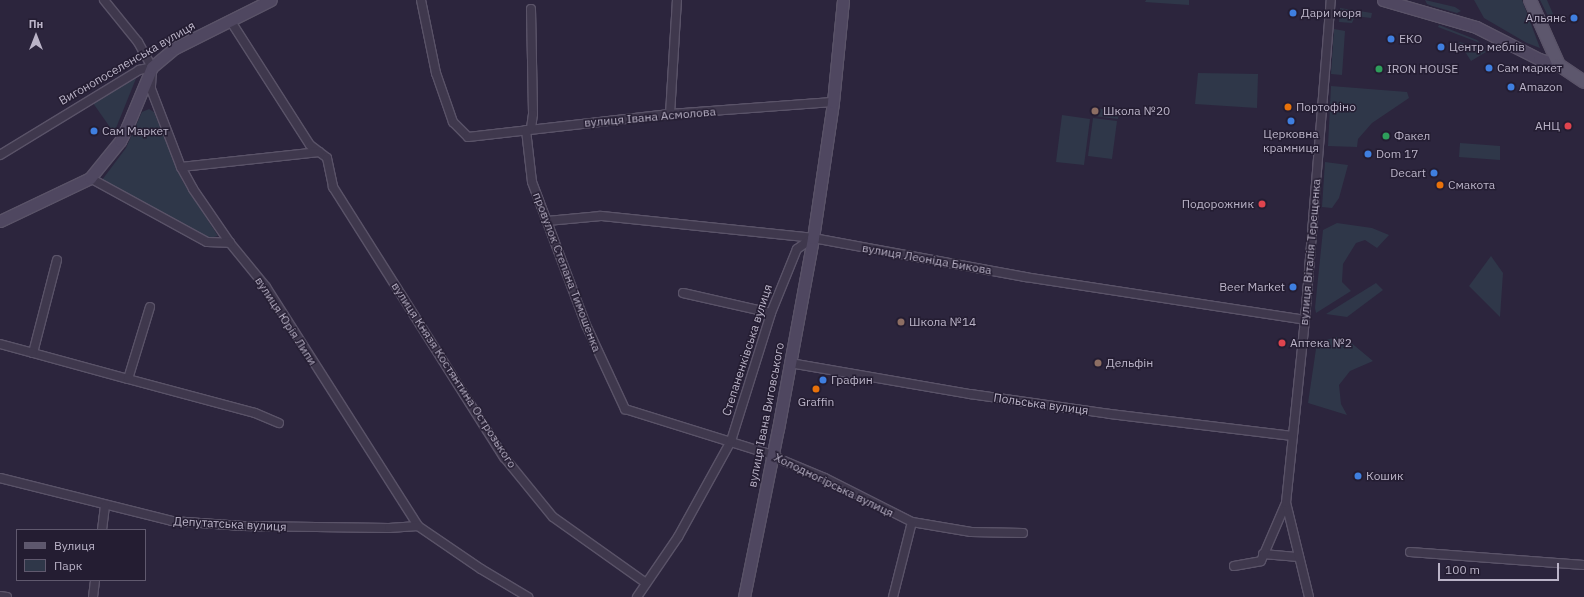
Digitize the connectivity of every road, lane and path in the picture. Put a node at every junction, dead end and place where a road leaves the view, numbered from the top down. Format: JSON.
{"nodes":[{"id":1,"x":104,"y":0,"type":"edge"},
{"id":2,"x":271,"y":0,"type":"edge"},
{"id":3,"x":421,"y":0,"type":"edge"},
{"id":4,"x":677,"y":0,"type":"edge"},
{"id":5,"x":842,"y":0,"type":"edge"},
{"id":6,"x":1331,"y":0,"type":"edge"},
{"id":7,"x":1383,"y":0,"type":"edge"},
{"id":8,"x":1530,"y":0,"type":"edge"},
{"id":9,"x":531,"y":9,"type":"dead end"},
{"id":10,"x":230,"y":20,"type":"junction"},
{"id":11,"x":1559,"y":65,"type":"junction"},
{"id":12,"x":152,"y":67,"type":"junction"},
{"id":13,"x":1584,"y":82,"type":"edge"},
{"id":14,"x":833,"y":102,"type":"junction"},
{"id":15,"x":670,"y":114,"type":"junction"},
{"id":16,"x":528,"y":129,"type":"junction"},
{"id":17,"x":319,"y":152,"type":"junction"},
{"id":18,"x":0,"y":155,"type":"edge"},
{"id":19,"x":181,"y":167,"type":"junction"},
{"id":20,"x":90,"y":178,"type":"junction"},
{"id":21,"x":0,"y":221,"type":"edge"},
{"id":22,"x":547,"y":221,"type":"junction"},
{"id":23,"x":813,"y":238,"type":"junction"},
{"id":24,"x":230,"y":243,"type":"junction"},
{"id":25,"x":57,"y":260,"type":"dead end"},
{"id":26,"x":683,"y":293,"type":"dead end"},
{"id":27,"x":150,"y":307,"type":"dead end"},
{"id":28,"x":771,"y":313,"type":"junction"},
{"id":29,"x":1305,"y":320,"type":"junction"},
{"id":30,"x":0,"y":344,"type":"edge"},
{"id":31,"x":33,"y":353,"type":"junction"},
{"id":32,"x":790,"y":363,"type":"junction"},
{"id":33,"x":128,"y":379,"type":"junction"},
{"id":34,"x":625,"y":409,"type":"joint"},
{"id":35,"x":279,"y":423,"type":"dead end"},
{"id":36,"x":1293,"y":436,"type":"junction"},
{"id":37,"x":731,"y":441,"type":"junction"},
{"id":38,"x":773,"y":455,"type":"junction"},
{"id":39,"x":0,"y":478,"type":"edge"},
{"id":40,"x":1286,"y":503,"type":"junction"},
{"id":41,"x":105,"y":505,"type":"junction"},
{"id":42,"x":912,"y":522,"type":"junction"},
{"id":43,"x":418,"y":526,"type":"junction"},
{"id":44,"x":102,"y":529,"type":"edge"},
{"id":45,"x":1023,"y":533,"type":"dead end"},
{"id":46,"x":1410,"y":552,"type":"dead end"},
{"id":47,"x":1263,"y":554,"type":"junction"},
{"id":48,"x":1299,"y":557,"type":"junction"},
{"id":49,"x":1584,"y":565,"type":"edge"},
{"id":50,"x":1234,"y":566,"type":"dead end"},
{"id":51,"x":95,"y":581,"type":"edge"},
{"id":52,"x":646,"y":583,"type":"junction"},
{"id":53,"x":0,"y":596,"type":"edge"},
{"id":54,"x":8,"y":597,"type":"edge"},
{"id":55,"x":93,"y":597,"type":"edge"},
{"id":56,"x":528,"y":597,"type":"edge"},
{"id":57,"x":636,"y":597,"type":"edge"},
{"id":58,"x":744,"y":597,"type":"edge"},
{"id":59,"x":893,"y":597,"type":"edge"},
{"id":60,"x":1309,"y":597,"type":"edge"}],
"edges":[{"from":1,"to":12,"type":"street"},
{"from":2,"to":10,"type":"main road","name":"Вигонопоселенська вулиця"},
{"from":3,"to":16,"type":"street","name":"вулиця Івана Асмолова"},
{"from":4,"to":15,"type":"street"},
{"from":5,"to":14,"type":"main road"},
{"from":6,"to":29,"type":"street","name":"вулиця Віталія Терещенка"},
{"from":7,"to":11,"type":"main road"},
{"from":8,"to":11,"type":"main road"},
{"from":9,"to":16,"type":"street","name":"провулок Степана Тимошенка"},
{"from":10,"to":12,"type":"main road","name":"Вигонопоселенська вулиця"},
{"from":10,"to":17,"type":"street","name":"вулиця Князя Костянтина Острозького"},
{"from":11,"to":13,"type":"main road"},
{"from":12,"to":18,"type":"street","name":"Вигонопоселенська вулиця"},
{"from":12,"to":19,"type":"street","name":"вулиця Юрія Липи"},
{"from":12,"to":20,"type":"main road"},
{"from":14,"to":15,"type":"street","name":"вулиця Івана Асмолова"},
{"from":14,"to":23,"type":"main road"},
{"from":15,"to":16,"type":"street","name":"вулиця Івана Асмолова"},
{"from":16,"to":22,"type":"street","name":"провулок Степана Тимошенка"},
{"from":17,"to":19,"type":"street"},
{"from":17,"to":52,"type":"street","name":"вулиця Князя Костянтина Острозького"},
{"from":19,"to":24,"type":"street","name":"вулиця Юрія Липи"},
{"from":20,"to":21,"type":"main road"},
{"from":20,"to":24,"type":"street"},
{"from":22,"to":23,"type":"street","name":"вулиця Леоніда Бикова"},
{"from":22,"to":34,"type":"street","name":"провулок Степана Тимошенка"},
{"from":23,"to":28,"type":"street","name":"Степаненківська вулиця"},
{"from":23,"to":29,"type":"street","name":"вулиця Леоніда Бикова"},
{"from":23,"to":32,"type":"main road","name":"вулиця Івана Виговського"},
{"from":24,"to":43,"type":"street","name":"вулиця Юрія Липи"},
{"from":25,"to":31,"type":"street"},
{"from":26,"to":28,"type":"street"},
{"from":27,"to":33,"type":"street"},
{"from":28,"to":37,"type":"street","name":"Степаненківська вулиця"},
{"from":29,"to":36,"type":"street","name":"вулиця Віталія Терещенка"},
{"from":30,"to":31,"type":"street"},
{"from":31,"to":33,"type":"street"},
{"from":32,"to":36,"type":"street","name":"Польська вулиця"},
{"from":32,"to":38,"type":"main road","name":"вулиця Івана Виговського"},
{"from":33,"to":35,"type":"street"},
{"from":34,"to":37,"type":"street","name":"Холодногірська вулиця"},
{"from":36,"to":40,"type":"street","name":"вулиця Віталія Терещенка"},
{"from":37,"to":38,"type":"street","name":"Холодногірська вулиця"},
{"from":37,"to":52,"type":"street","name":"Степаненківська вулиця"},
{"from":38,"to":42,"type":"street","name":"Холодногірська вулиця"},
{"from":38,"to":58,"type":"main road","name":"вулиця Івана Виговського"},
{"from":39,"to":41,"type":"street","name":"Депутатська вулиця"},
{"from":40,"to":47,"type":"street","name":"вулиця Віталія Терещенка"},
{"from":40,"to":48,"type":"street","name":"вулиця Віталія Терещенка"},
{"from":41,"to":43,"type":"street","name":"Депутатська вулиця"},
{"from":41,"to":44,"type":"street"},
{"from":42,"to":45,"type":"street","name":"Холодногірська вулиця"},
{"from":42,"to":59,"type":"street"},
{"from":43,"to":56,"type":"street","name":"вулиця Юрія Липи"},
{"from":46,"to":49,"type":"street"},
{"from":47,"to":48,"type":"street"},
{"from":47,"to":50,"type":"street"},
{"from":48,"to":60,"type":"street","name":"вулиця Віталія Терещенка"},
{"from":51,"to":55,"type":"street"},
{"from":52,"to":57,"type":"street","name":"Степаненківська вулиця"},
{"from":53,"to":54,"type":"street"}]}
